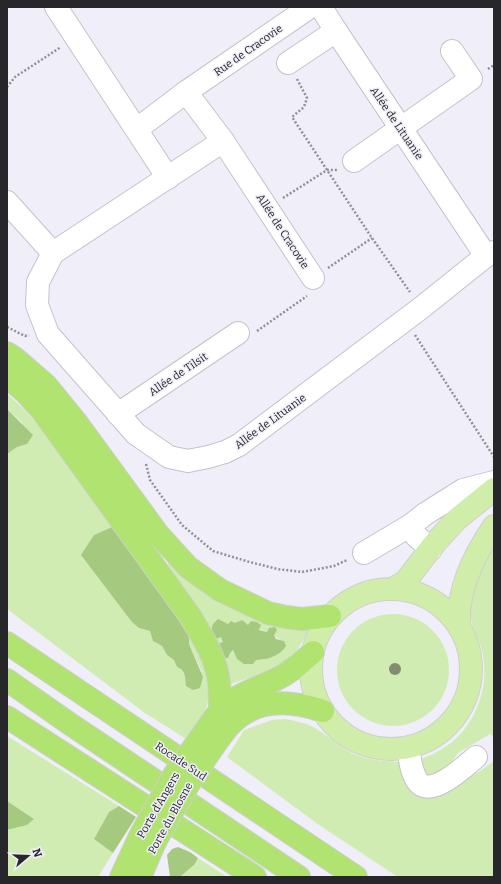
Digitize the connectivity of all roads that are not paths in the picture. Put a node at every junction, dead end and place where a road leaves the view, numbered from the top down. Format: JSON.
{"nodes":[{"id":1,"x":310,"y":7,"type":"edge"},
{"id":2,"x":321,"y":7,"type":"edge"},
{"id":3,"x":65,"y":10,"type":"edge"},
{"id":4,"x":336,"y":31,"type":"junction"},
{"id":5,"x":452,"y":51,"type":"dead end"},
{"id":6,"x":288,"y":63,"type":"road end"},
{"id":7,"x":186,"y":92,"type":"junction"},
{"id":8,"x":400,"y":128,"type":"junction"},
{"id":9,"x":137,"y":129,"type":"junction"},
{"id":10,"x":223,"y":141,"type":"junction"},
{"id":11,"x":354,"y":161,"type":"dead end"},
{"id":12,"x":168,"y":178,"type":"junction"},
{"id":13,"x":7,"y":202,"type":"edge"},
{"id":14,"x":53,"y":253,"type":"junction"},
{"id":15,"x":490,"y":254,"type":"edge"},
{"id":16,"x":313,"y":278,"type":"road end"},
{"id":17,"x":238,"y":333,"type":"road end"},
{"id":18,"x":7,"y":353,"type":"edge"},
{"id":19,"x":7,"y":377,"type":"edge"},
{"id":20,"x":118,"y":414,"type":"junction"},
{"id":21,"x":494,"y":482,"type":"edge"},
{"id":22,"x":494,"y":489,"type":"edge"},
{"id":23,"x":411,"y":525,"type":"junction"},
{"id":24,"x":494,"y":526,"type":"edge"},
{"id":25,"x":431,"y":549,"type":"junction"},
{"id":26,"x":364,"y":553,"type":"road end"},
{"id":27,"x":394,"y":588,"type":"junction"},
{"id":28,"x":330,"y":616,"type":"junction"},
{"id":29,"x":459,"y":625,"type":"junction"},
{"id":30,"x":7,"y":628,"type":"edge"},
{"id":31,"x":7,"y":643,"type":"edge"},
{"id":32,"x":313,"y":652,"type":"junction"},
{"id":33,"x":27,"y":657,"type":"junction"},
{"id":34,"x":7,"y":680,"type":"edge"},
{"id":35,"x":322,"y":710,"type":"junction"},
{"id":36,"x":7,"y":717,"type":"edge"},
{"id":37,"x":221,"y":718,"type":"junction"},
{"id":38,"x":408,"y":748,"type":"junction"},
{"id":39,"x":476,"y":757,"type":"dead end"},
{"id":40,"x":148,"y":838,"type":"junction"},
{"id":41,"x":121,"y":877,"type":"edge"},
{"id":42,"x":140,"y":877,"type":"edge"},
{"id":43,"x":255,"y":877,"type":"edge"},
{"id":44,"x":299,"y":877,"type":"edge"},
{"id":45,"x":356,"y":877,"type":"edge"}],
"edges":[{"from":1,"to":7,"type":"street","name":"Rue de Cracovie"},
{"from":2,"to":4,"type":"street","name":"Allée de Lituanie"},
{"from":3,"to":9,"type":"street"},
{"from":4,"to":6,"type":"street"},
{"from":4,"to":8,"type":"street","name":"Allée de Lituanie"},
{"from":5,"to":8,"type":"street"},
{"from":7,"to":9,"type":"street","name":"Rue de Cracovie"},
{"from":7,"to":10,"type":"street","name":"Allée de Cracovie"},
{"from":8,"to":11,"type":"street"},
{"from":8,"to":15,"type":"street","name":"Allée de Lituanie"},
{"from":9,"to":12,"type":"street"},
{"from":10,"to":12,"type":"street","name":"Allée de Lituanie"},
{"from":10,"to":16,"type":"street","name":"Allée de Cracovie"},
{"from":12,"to":14,"type":"street","name":"Allée de Lituanie"},
{"from":13,"to":14,"type":"street"},
{"from":14,"to":20,"type":"street","name":"Allée de Lituanie"},
{"from":15,"to":20,"type":"street","name":"Allée de Lituanie"},
{"from":17,"to":20,"type":"street","name":"Allée de Tilsit"},
{"from":18,"to":28,"type":"highway"},
{"from":19,"to":37,"type":"highway"},
{"from":21,"to":23,"type":"street"},
{"from":22,"to":25,"type":"main road"},
{"from":23,"to":25,"type":"street"},
{"from":23,"to":26,"type":"street"},
{"from":24,"to":29,"type":"main road"},
{"from":25,"to":27,"type":"main road"},
{"from":27,"to":28,"type":"main road"},
{"from":27,"to":29,"type":"main road"},
{"from":28,"to":32,"type":"main road"},
{"from":29,"to":38,"type":"main road"},
{"from":30,"to":33,"type":"highway"},
{"from":31,"to":33,"type":"highway","name":"Rocade Sud"},
{"from":32,"to":35,"type":"main road"},
{"from":32,"to":37,"type":"highway"},
{"from":33,"to":45,"type":"highway","name":"Rocade Sud"},
{"from":34,"to":44,"type":"highway"},
{"from":35,"to":37,"type":"highway","name":"Porte du Blosne"},
{"from":35,"to":38,"type":"main road"},
{"from":36,"to":43,"type":"highway","name":"Porte d'Angers"},
{"from":37,"to":40,"type":"highway","name":"Porte du Blosne","bridge":true},
{"from":38,"to":39,"type":"street"},
{"from":40,"to":41,"type":"highway","name":"Porte d'Angers"},
{"from":40,"to":42,"type":"highway","name":"Porte du Blosne"}]}
